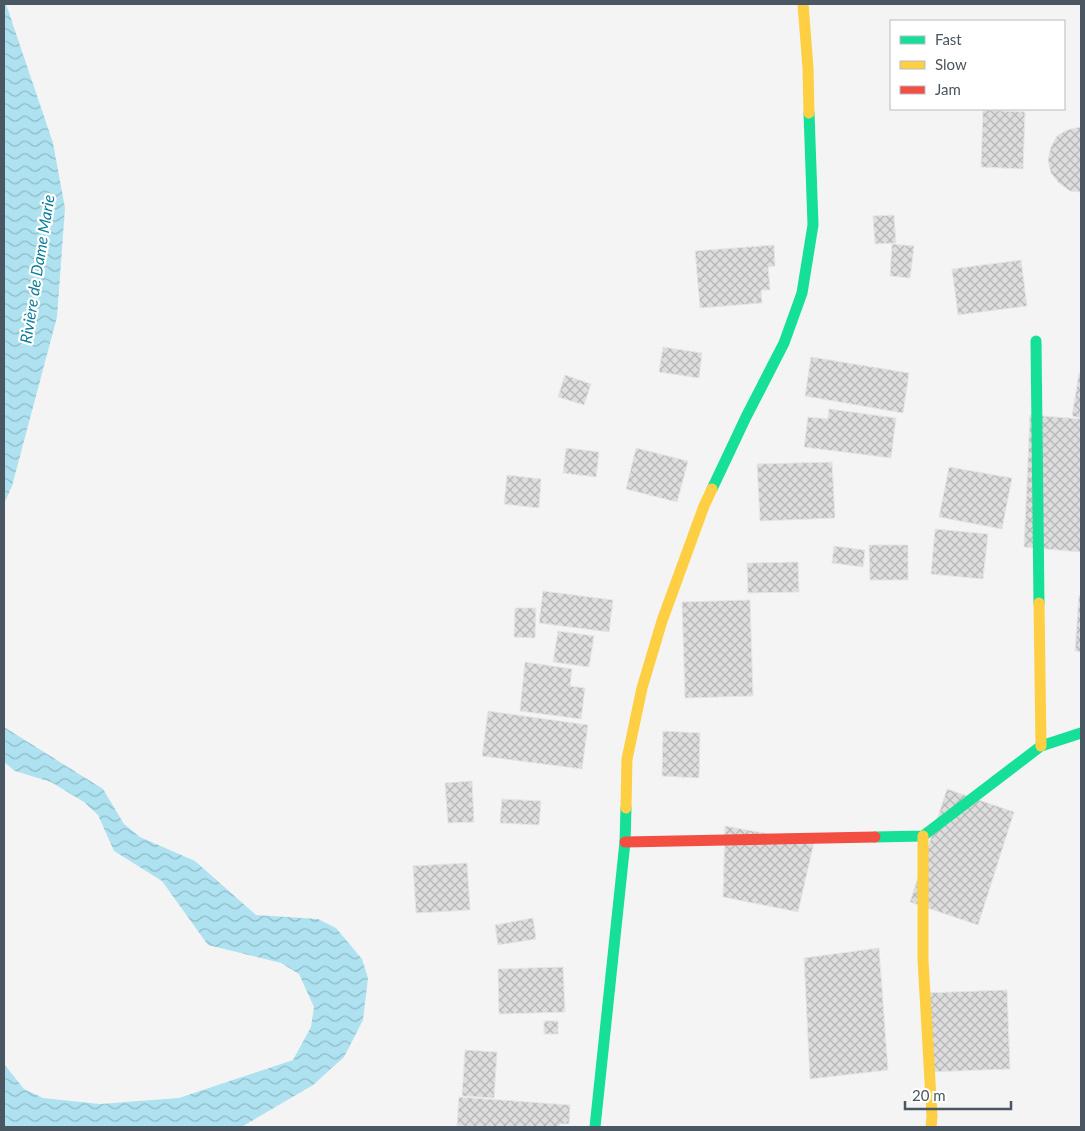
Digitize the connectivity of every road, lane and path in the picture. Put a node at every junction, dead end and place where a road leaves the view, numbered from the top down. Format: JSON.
{"nodes":[{"id":1,"x":803,"y":4,"type":"edge"},
{"id":2,"x":1036,"y":341,"type":"dead end"},
{"id":3,"x":1081,"y":733,"type":"edge"},
{"id":4,"x":1041,"y":746,"type":"junction"},
{"id":5,"x":923,"y":836,"type":"junction"},
{"id":6,"x":625,"y":842,"type":"junction"},
{"id":7,"x":595,"y":1127,"type":"edge"},
{"id":8,"x":931,"y":1127,"type":"edge"}],
"edges":[{"from":1,"to":6,"type":"street"},
{"from":2,"to":4,"type":"street"},
{"from":3,"to":4,"type":"street"},
{"from":4,"to":5,"type":"street"},
{"from":5,"to":6,"type":"street"},
{"from":5,"to":8,"type":"street"},
{"from":6,"to":7,"type":"street"}]}
